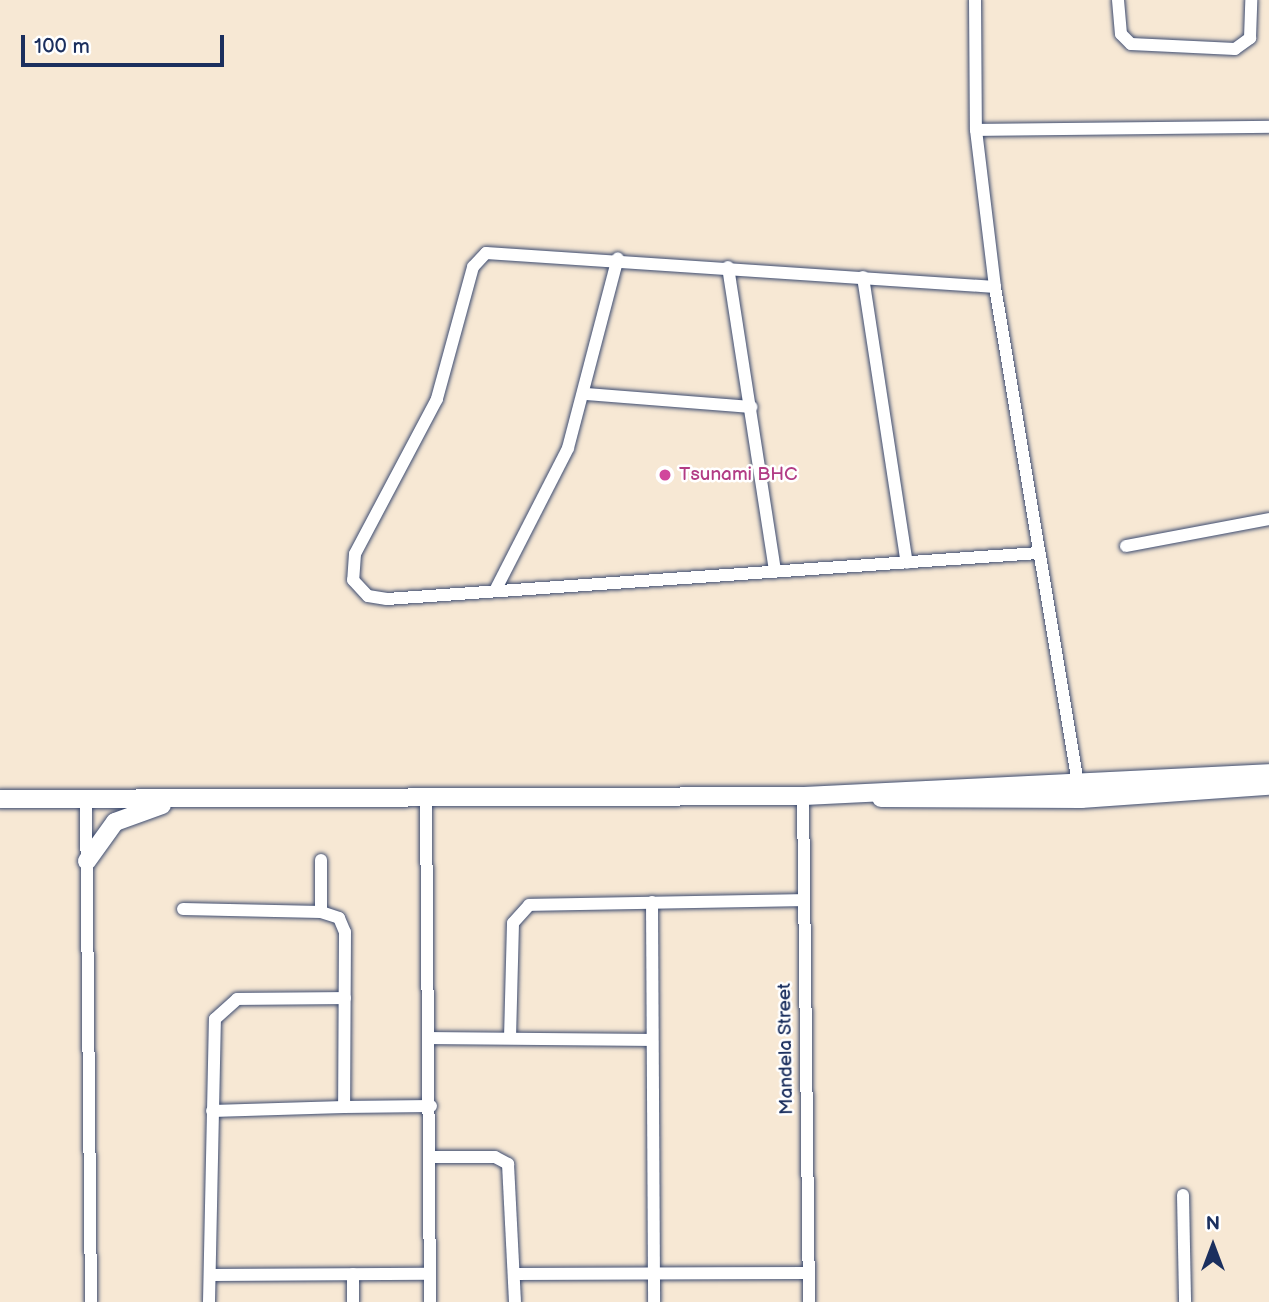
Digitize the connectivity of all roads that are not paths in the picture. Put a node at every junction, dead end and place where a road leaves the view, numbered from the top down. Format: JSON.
{"nodes":[{"id":1,"x":975,"y":0,"type":"edge"},
{"id":2,"x":1118,"y":0,"type":"edge"},
{"id":3,"x":1251,"y":0,"type":"edge"},
{"id":4,"x":1269,"y":127,"type":"edge"},
{"id":5,"x":976,"y":130,"type":"junction"},
{"id":6,"x":618,"y":258,"type":"junction"},
{"id":7,"x":728,"y":267,"type":"junction"},
{"id":8,"x":863,"y":277,"type":"junction"},
{"id":9,"x":995,"y":287,"type":"junction"},
{"id":10,"x":586,"y":394,"type":"junction"},
{"id":11,"x":751,"y":407,"type":"junction"},
{"id":12,"x":1269,"y":519,"type":"edge"},
{"id":13,"x":1126,"y":547,"type":"dead end"},
{"id":14,"x":1038,"y":553,"type":"junction"},
{"id":15,"x":907,"y":563,"type":"junction"},
{"id":16,"x":775,"y":571,"type":"junction"},
{"id":17,"x":496,"y":589,"type":"junction"},
{"id":18,"x":1269,"y":773,"type":"edge"},
{"id":19,"x":1269,"y":786,"type":"edge"},
{"id":20,"x":1079,"y":792,"type":"junction"},
{"id":21,"x":803,"y":796,"type":"junction"},
{"id":22,"x":0,"y":799,"type":"edge"},
{"id":23,"x":86,"y":800,"type":"junction"},
{"id":24,"x":426,"y":801,"type":"junction"},
{"id":25,"x":169,"y":802,"type":"junction"},
{"id":26,"x":321,"y":859,"type":"dead end"},
{"id":27,"x":87,"y":861,"type":"junction"},
{"id":28,"x":803,"y":900,"type":"junction"},
{"id":29,"x":652,"y":902,"type":"junction"},
{"id":30,"x":183,"y":909,"type":"dead end"},
{"id":31,"x":321,"y":912,"type":"junction"},
{"id":32,"x":345,"y":998,"type":"junction"},
{"id":33,"x":430,"y":1038,"type":"junction"},
{"id":34,"x":510,"y":1038,"type":"junction"},
{"id":35,"x":651,"y":1040,"type":"junction"},
{"id":36,"x":431,"y":1106,"type":"junction"},
{"id":37,"x":344,"y":1107,"type":"junction"},
{"id":38,"x":212,"y":1111,"type":"junction"},
{"id":39,"x":432,"y":1157,"type":"junction"},
{"id":40,"x":1183,"y":1195,"type":"dead end"},
{"id":41,"x":654,"y":1272,"type":"junction"},
{"id":42,"x":430,"y":1273,"type":"junction"},
{"id":43,"x":514,"y":1273,"type":"junction"},
{"id":44,"x":809,"y":1273,"type":"junction"},
{"id":45,"x":353,"y":1274,"type":"junction"},
{"id":46,"x":210,"y":1275,"type":"junction"},
{"id":47,"x":90,"y":1302,"type":"edge"},
{"id":48,"x":209,"y":1302,"type":"edge"},
{"id":49,"x":353,"y":1302,"type":"edge"},
{"id":50,"x":430,"y":1302,"type":"edge"},
{"id":51,"x":514,"y":1302,"type":"edge"},
{"id":52,"x":654,"y":1302,"type":"edge"},
{"id":53,"x":809,"y":1302,"type":"edge"},
{"id":54,"x":1185,"y":1302,"type":"edge"}],
"edges":[{"from":1,"to":5,"type":"street"},
{"from":2,"to":3,"type":"street"},
{"from":4,"to":5,"type":"street"},
{"from":5,"to":9,"type":"street"},
{"from":6,"to":7,"type":"street"},
{"from":6,"to":10,"type":"street"},
{"from":6,"to":17,"type":"street"},
{"from":7,"to":8,"type":"street"},
{"from":7,"to":11,"type":"street"},
{"from":8,"to":9,"type":"street"},
{"from":8,"to":15,"type":"street"},
{"from":9,"to":14,"type":"street"},
{"from":10,"to":11,"type":"street"},
{"from":10,"to":17,"type":"street"},
{"from":11,"to":16,"type":"street"},
{"from":12,"to":13,"type":"street"},
{"from":14,"to":15,"type":"street"},
{"from":14,"to":20,"type":"street"},
{"from":15,"to":16,"type":"street"},
{"from":16,"to":17,"type":"street"},
{"from":18,"to":20,"type":"main road"},
{"from":19,"to":20,"type":"main road"},
{"from":20,"to":21,"type":"main road"},
{"from":21,"to":24,"type":"main road"},
{"from":21,"to":28,"type":"street","name":"Mandela Street"},
{"from":22,"to":23,"type":"main road"},
{"from":23,"to":25,"type":"main road"},
{"from":23,"to":27,"type":"street"},
{"from":24,"to":25,"type":"main road"},
{"from":24,"to":33,"type":"street"},
{"from":25,"to":27,"type":"main road"},
{"from":26,"to":31,"type":"street"},
{"from":27,"to":47,"type":"street"},
{"from":28,"to":29,"type":"street"},
{"from":28,"to":44,"type":"street","name":"Mandela Street"},
{"from":29,"to":34,"type":"street"},
{"from":29,"to":35,"type":"street"},
{"from":30,"to":31,"type":"street"},
{"from":31,"to":32,"type":"street"},
{"from":32,"to":37,"type":"street"},
{"from":32,"to":38,"type":"street"},
{"from":33,"to":34,"type":"street"},
{"from":33,"to":36,"type":"street"},
{"from":34,"to":35,"type":"street"},
{"from":35,"to":41,"type":"street"},
{"from":36,"to":37,"type":"street"},
{"from":36,"to":39,"type":"street"},
{"from":37,"to":38,"type":"street"},
{"from":38,"to":46,"type":"street"},
{"from":39,"to":42,"type":"street"},
{"from":39,"to":43,"type":"street"},
{"from":40,"to":54,"type":"street"},
{"from":41,"to":43,"type":"street"},
{"from":41,"to":44,"type":"street"},
{"from":41,"to":52,"type":"street"},
{"from":42,"to":45,"type":"street"},
{"from":42,"to":50,"type":"street"},
{"from":43,"to":51,"type":"street"},
{"from":44,"to":53,"type":"street","name":"Mandela Street"},
{"from":45,"to":46,"type":"street"},
{"from":45,"to":49,"type":"street"},
{"from":46,"to":48,"type":"street"}]}
